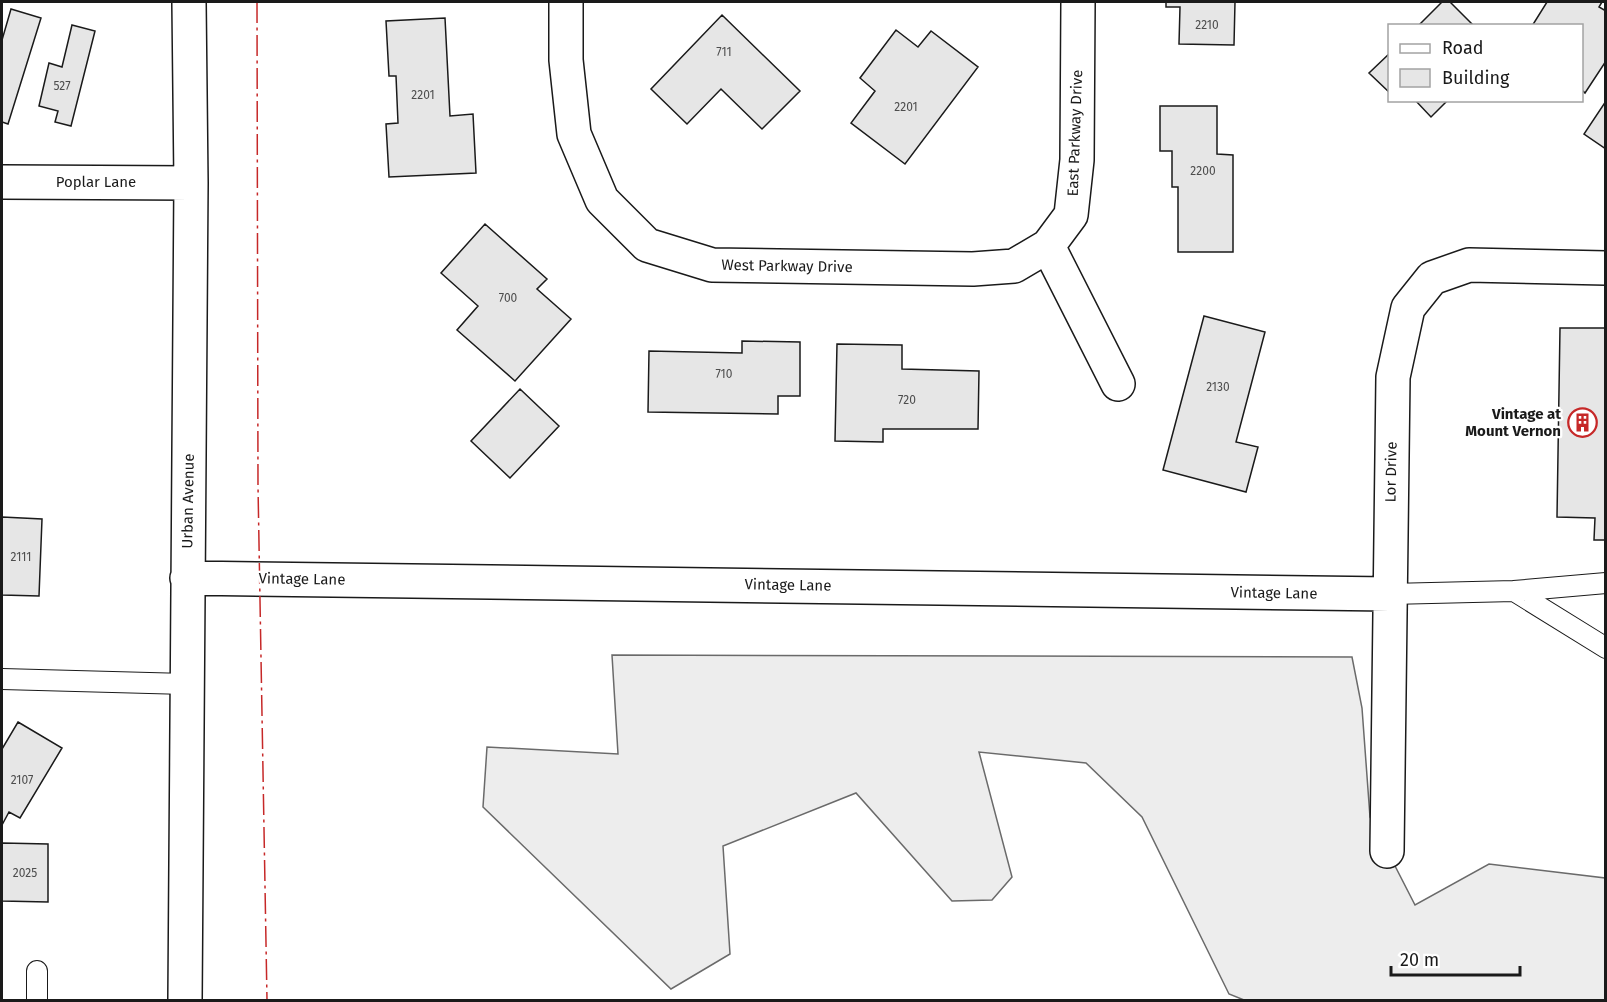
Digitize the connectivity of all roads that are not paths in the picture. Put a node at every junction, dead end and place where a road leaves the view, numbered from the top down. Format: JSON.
{"nodes":[{"id":1,"x":189,"y":2,"type":"edge"},
{"id":2,"x":566,"y":2,"type":"edge"},
{"id":3,"x":1078,"y":2,"type":"edge"},
{"id":4,"x":2,"y":182,"type":"edge"},
{"id":5,"x":191,"y":183,"type":"junction"},
{"id":6,"x":1048,"y":246,"type":"junction"},
{"id":7,"x":1605,"y":268,"type":"edge"},
{"id":8,"x":1118,"y":384,"type":"dead end"},
{"id":9,"x":187,"y":578,"type":"junction"},
{"id":10,"x":1605,"y":583,"type":"edge"},
{"id":11,"x":1514,"y":591,"type":"junction"},
{"id":12,"x":1390,"y":594,"type":"junction"},
{"id":13,"x":1605,"y":648,"type":"edge"},
{"id":14,"x":2,"y":679,"type":"edge"},
{"id":15,"x":186,"y":684,"type":"junction"},
{"id":16,"x":1387,"y":851,"type":"dead end"},
{"id":17,"x":37,"y":971,"type":"dead end"},
{"id":18,"x":38,"y":1000,"type":"edge"},
{"id":19,"x":185,"y":1000,"type":"edge"}],
"edges":[{"from":1,"to":5,"type":"street","name":"Urban Avenue"},
{"from":2,"to":6,"type":"street","name":"West Parkway Drive"},
{"from":3,"to":6,"type":"street","name":"East Parkway Drive"},
{"from":4,"to":5,"type":"street","name":"Poplar Lane"},
{"from":5,"to":9,"type":"street","name":"Urban Avenue"},
{"from":6,"to":8,"type":"street"},
{"from":7,"to":12,"type":"street","name":"Lor Drive"},
{"from":9,"to":12,"type":"street","name":"Vintage Lane"},
{"from":9,"to":15,"type":"street","name":"Urban Avenue"},
{"from":10,"to":11,"type":"lane"},
{"from":11,"to":12,"type":"lane"},
{"from":11,"to":13,"type":"lane"},
{"from":12,"to":16,"type":"street","name":"Lor Drive"},
{"from":14,"to":15,"type":"lane"},
{"from":15,"to":19,"type":"street","name":"Urban Avenue"},
{"from":17,"to":18,"type":"lane"}]}
